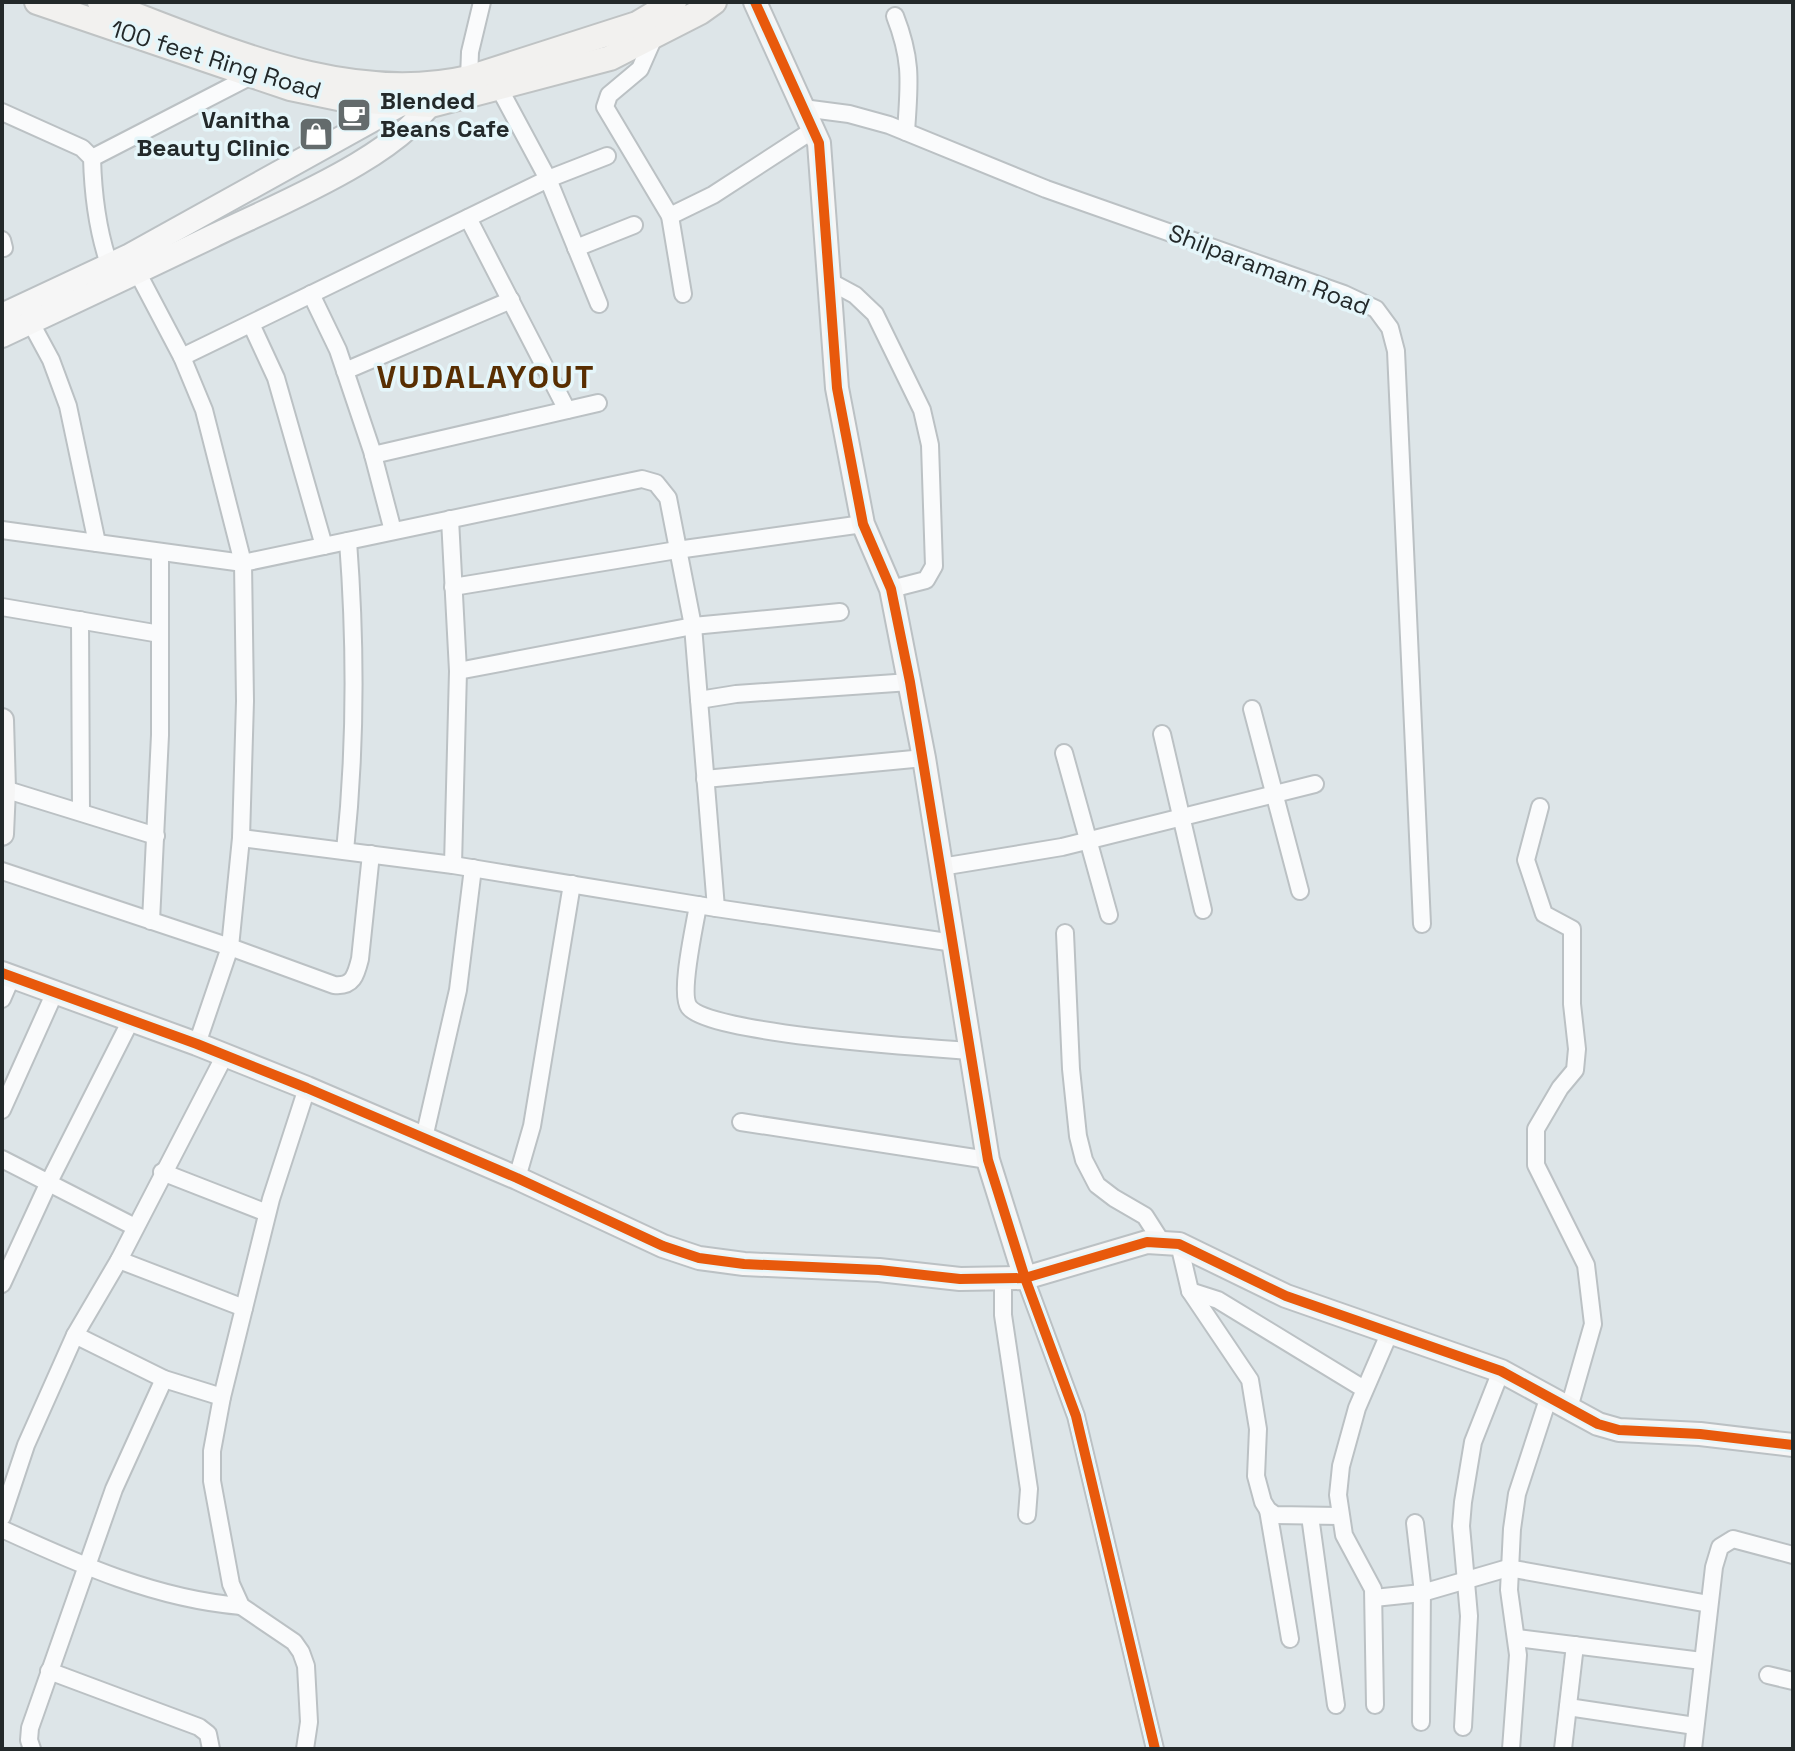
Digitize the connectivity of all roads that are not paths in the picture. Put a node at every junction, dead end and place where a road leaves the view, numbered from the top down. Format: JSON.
{"nodes":[{"id":1,"x":37,"y":2,"type":"edge"},
{"id":2,"x":100,"y":2,"type":"edge"},
{"id":3,"x":482,"y":2,"type":"edge"},
{"id":4,"x":714,"y":2,"type":"edge"},
{"id":5,"x":755,"y":2,"type":"edge"},
{"id":6,"x":671,"y":3,"type":"edge"},
{"id":7,"x":895,"y":16,"type":"dead end"},
{"id":8,"x":655,"y":35,"type":"junction"},
{"id":9,"x":253,"y":75,"type":"junction"},
{"id":10,"x":469,"y":78,"type":"junction"},
{"id":11,"x":498,"y":86,"type":"junction"},
{"id":12,"x":408,"y":95,"type":"junction"},
{"id":13,"x":436,"y":95,"type":"junction"},
{"id":14,"x":803,"y":108,"type":"junction"},
{"id":15,"x":2,"y":112,"type":"edge"},
{"id":16,"x":813,"y":130,"type":"junction"},
{"id":17,"x":906,"y":132,"type":"junction"},
{"id":18,"x":607,"y":156,"type":"dead end"},
{"id":19,"x":92,"y":158,"type":"junction"},
{"id":20,"x":548,"y":179,"type":"junction"},
{"id":21,"x":670,"y":216,"type":"junction"},
{"id":22,"x":468,"y":218,"type":"junction"},
{"id":23,"x":634,"y":225,"type":"dead end"},
{"id":24,"x":576,"y":248,"type":"junction"},
{"id":25,"x":125,"y":264,"type":"junction"},
{"id":26,"x":829,"y":281,"type":"junction"},
{"id":27,"x":311,"y":294,"type":"junction"},
{"id":28,"x":683,"y":294,"type":"dead end"},
{"id":29,"x":511,"y":300,"type":"junction"},
{"id":30,"x":599,"y":304,"type":"dead end"},
{"id":31,"x":2,"y":315,"type":"edge"},
{"id":32,"x":31,"y":323,"type":"junction"},
{"id":33,"x":251,"y":324,"type":"junction"},
{"id":34,"x":2,"y":336,"type":"edge"},
{"id":35,"x":182,"y":357,"type":"junction"},
{"id":36,"x":345,"y":371,"type":"junction"},
{"id":37,"x":598,"y":403,"type":"dead end"},
{"id":38,"x":567,"y":410,"type":"junction"},
{"id":39,"x":373,"y":455,"type":"junction"},
{"id":40,"x":450,"y":519,"type":"junction"},
{"id":41,"x":863,"y":524,"type":"junction"},
{"id":42,"x":2,"y":530,"type":"edge"},
{"id":43,"x":393,"y":531,"type":"junction"},
{"id":44,"x":348,"y":541,"type":"junction"},
{"id":45,"x":97,"y":543,"type":"junction"},
{"id":46,"x":324,"y":546,"type":"junction"},
{"id":47,"x":677,"y":550,"type":"junction"},
{"id":48,"x":160,"y":552,"type":"junction"},
{"id":49,"x":243,"y":563,"type":"junction"},
{"id":50,"x":453,"y":587,"type":"junction"},
{"id":51,"x":891,"y":589,"type":"junction"},
{"id":52,"x":2,"y":607,"type":"edge"},
{"id":53,"x":840,"y":612,"type":"dead end"},
{"id":54,"x":80,"y":620,"type":"junction"},
{"id":55,"x":693,"y":626,"type":"junction"},
{"id":56,"x":160,"y":634,"type":"junction"},
{"id":57,"x":458,"y":671,"type":"junction"},
{"id":58,"x":910,"y":682,"type":"junction"},
{"id":59,"x":699,"y":700,"type":"junction"},
{"id":60,"x":1252,"y":709,"type":"dead end"},
{"id":61,"x":2,"y":720,"type":"edge"},
{"id":62,"x":1162,"y":734,"type":"dead end"},
{"id":63,"x":1064,"y":753,"type":"dead end"},
{"id":64,"x":924,"y":758,"type":"junction"},
{"id":65,"x":705,"y":779,"type":"junction"},
{"id":66,"x":1315,"y":784,"type":"dead end"},
{"id":67,"x":4,"y":789,"type":"junction"},
{"id":68,"x":1273,"y":795,"type":"junction"},
{"id":69,"x":1540,"y":807,"type":"dead end"},
{"id":70,"x":81,"y":812,"type":"junction"},
{"id":71,"x":1180,"y":818,"type":"junction"},
{"id":72,"x":2,"y":834,"type":"edge"},
{"id":73,"x":156,"y":836,"type":"junction"},
{"id":74,"x":241,"y":838,"type":"junction"},
{"id":75,"x":1087,"y":841,"type":"junction"},
{"id":76,"x":345,"y":851,"type":"junction"},
{"id":77,"x":371,"y":854,"type":"junction"},
{"id":78,"x":453,"y":865,"type":"junction"},
{"id":79,"x":941,"y":867,"type":"junction"},
{"id":80,"x":473,"y":868,"type":"junction"},
{"id":81,"x":2,"y":871,"type":"edge"},
{"id":82,"x":572,"y":884,"type":"junction"},
{"id":83,"x":1300,"y":891,"type":"dead end"},
{"id":84,"x":698,"y":905,"type":"junction"},
{"id":85,"x":716,"y":908,"type":"junction"},
{"id":86,"x":1203,"y":910,"type":"dead end"},
{"id":87,"x":1109,"y":915,"type":"dead end"},
{"id":88,"x":151,"y":921,"type":"junction"},
{"id":89,"x":1422,"y":924,"type":"dead end"},
{"id":90,"x":1065,"y":933,"type":"dead end"},
{"id":91,"x":954,"y":943,"type":"junction"},
{"id":92,"x":230,"y":947,"type":"junction"},
{"id":93,"x":7,"y":975,"type":"edge"},
{"id":94,"x":55,"y":992,"type":"junction"},
{"id":95,"x":2,"y":999,"type":"edge"},
{"id":96,"x":131,"y":1020,"type":"junction"},
{"id":97,"x":197,"y":1044,"type":"junction"},
{"id":98,"x":971,"y":1051,"type":"junction"},
{"id":99,"x":225,"y":1055,"type":"junction"},
{"id":100,"x":307,"y":1088,"type":"junction"},
{"id":101,"x":2,"y":1110,"type":"edge"},
{"id":102,"x":741,"y":1122,"type":"dead end"},
{"id":103,"x":424,"y":1138,"type":"junction"},
{"id":104,"x":2,"y":1159,"type":"edge"},
{"id":105,"x":988,"y":1160,"type":"junction"},
{"id":106,"x":162,"y":1172,"type":"junction"},
{"id":107,"x":517,"y":1178,"type":"junction"},
{"id":108,"x":49,"y":1182,"type":"junction"},
{"id":109,"x":267,"y":1213,"type":"junction"},
{"id":110,"x":135,"y":1227,"type":"junction"},
{"id":111,"x":1170,"y":1243,"type":"junction"},
{"id":112,"x":119,"y":1260,"type":"junction"},
{"id":113,"x":1014,"y":1278,"type":"junction"},
{"id":114,"x":2,"y":1284,"type":"edge"},
{"id":115,"x":1190,"y":1291,"type":"junction"},
{"id":116,"x":244,"y":1308,"type":"junction"},
{"id":117,"x":1389,"y":1334,"type":"junction"},
{"id":118,"x":75,"y":1335,"type":"junction"},
{"id":119,"x":1501,"y":1371,"type":"junction"},
{"id":120,"x":164,"y":1379,"type":"junction"},
{"id":121,"x":1364,"y":1389,"type":"junction"},
{"id":122,"x":1549,"y":1396,"type":"junction"},
{"id":123,"x":222,"y":1397,"type":"junction"},
{"id":124,"x":1569,"y":1408,"type":"junction"},
{"id":125,"x":1793,"y":1445,"type":"edge"},
{"id":126,"x":1268,"y":1510,"type":"junction"},
{"id":127,"x":1027,"y":1515,"type":"dead end"},
{"id":128,"x":1310,"y":1516,"type":"junction"},
{"id":129,"x":1339,"y":1516,"type":"junction"},
{"id":130,"x":2,"y":1517,"type":"edge"},
{"id":131,"x":1415,"y":1523,"type":"dead end"},
{"id":132,"x":2,"y":1529,"type":"edge"},
{"id":133,"x":1793,"y":1555,"type":"edge"},
{"id":134,"x":87,"y":1568,"type":"junction"},
{"id":135,"x":1508,"y":1568,"type":"junction"},
{"id":136,"x":1465,"y":1579,"type":"junction"},
{"id":137,"x":1422,"y":1593,"type":"junction"},
{"id":138,"x":1374,"y":1598,"type":"junction"},
{"id":139,"x":1709,"y":1604,"type":"junction"},
{"id":140,"x":241,"y":1606,"type":"junction"},
{"id":141,"x":1517,"y":1638,"type":"junction"},
{"id":142,"x":1290,"y":1639,"type":"dead end"},
{"id":143,"x":1575,"y":1645,"type":"junction"},
{"id":144,"x":1702,"y":1661,"type":"junction"},
{"id":145,"x":49,"y":1671,"type":"junction"},
{"id":146,"x":1768,"y":1675,"type":"dead end"},
{"id":147,"x":1793,"y":1681,"type":"edge"},
{"id":148,"x":1336,"y":1705,"type":"dead end"},
{"id":149,"x":1375,"y":1705,"type":"dead end"},
{"id":150,"x":1568,"y":1707,"type":"junction"},
{"id":151,"x":1421,"y":1722,"type":"dead end"},
{"id":152,"x":1695,"y":1726,"type":"junction"},
{"id":153,"x":1463,"y":1727,"type":"dead end"},
{"id":154,"x":32,"y":1749,"type":"edge"},
{"id":155,"x":211,"y":1749,"type":"edge"},
{"id":156,"x":305,"y":1749,"type":"edge"},
{"id":157,"x":1155,"y":1749,"type":"edge"},
{"id":158,"x":1511,"y":1749,"type":"edge"},
{"id":159,"x":1563,"y":1749,"type":"edge"},
{"id":160,"x":1693,"y":1749,"type":"edge"}],
"edges":[{"from":1,"to":9,"type":"main road","name":"100 feet Ring Road"},
{"from":2,"to":12,"type":"main road","name":"100 feet Ring Road"},
{"from":3,"to":10,"type":"street"},
{"from":4,"to":8,"type":"main road","name":"100 feet Ring Road"},
{"from":5,"to":14,"type":"street"},
{"from":6,"to":10,"type":"main road","name":"100 feet Ring Road"},
{"from":7,"to":17,"type":"street"},
{"from":8,"to":11,"type":"main road","name":"100 feet Ring Road"},
{"from":8,"to":21,"type":"street"},
{"from":9,"to":12,"type":"main road","name":"100 feet Ring Road"},
{"from":9,"to":19,"type":"street"},
{"from":10,"to":13,"type":"main road","name":"100 feet Ring Road"},
{"from":11,"to":13,"type":"main road","name":"100 feet Ring Road"},
{"from":11,"to":20,"type":"street"},
{"from":12,"to":13,"type":"main road","name":"100 feet Ring Road"},
{"from":12,"to":25,"type":"street"},
{"from":13,"to":25,"type":"street"},
{"from":14,"to":16,"type":"street"},
{"from":14,"to":17,"type":"street","name":"Shilparamam Road"},
{"from":15,"to":19,"type":"street"},
{"from":16,"to":21,"type":"street"},
{"from":16,"to":26,"type":"street"},
{"from":17,"to":89,"type":"street","name":"Shilparamam Road"},
{"from":18,"to":20,"type":"street"},
{"from":19,"to":25,"type":"street"},
{"from":20,"to":22,"type":"street"},
{"from":20,"to":24,"type":"street"},
{"from":21,"to":28,"type":"street"},
{"from":22,"to":27,"type":"street"},
{"from":22,"to":29,"type":"street"},
{"from":23,"to":24,"type":"street"},
{"from":24,"to":30,"type":"street"},
{"from":25,"to":31,"type":"street"},
{"from":25,"to":32,"type":"street"},
{"from":25,"to":35,"type":"street"},
{"from":26,"to":41,"type":"street"},
{"from":26,"to":51,"type":"street"},
{"from":27,"to":33,"type":"street"},
{"from":27,"to":36,"type":"street"},
{"from":29,"to":36,"type":"street"},
{"from":29,"to":38,"type":"street"},
{"from":32,"to":34,"type":"street"},
{"from":32,"to":45,"type":"street"},
{"from":33,"to":35,"type":"street"},
{"from":33,"to":46,"type":"street"},
{"from":35,"to":49,"type":"street"},
{"from":36,"to":39,"type":"street"},
{"from":37,"to":38,"type":"street"},
{"from":38,"to":39,"type":"street"},
{"from":39,"to":43,"type":"street"},
{"from":40,"to":43,"type":"street"},
{"from":40,"to":47,"type":"street"},
{"from":40,"to":50,"type":"street"},
{"from":41,"to":47,"type":"street"},
{"from":41,"to":51,"type":"street"},
{"from":42,"to":45,"type":"street"},
{"from":43,"to":44,"type":"street"},
{"from":44,"to":46,"type":"street"},
{"from":44,"to":76,"type":"street"},
{"from":45,"to":48,"type":"street"},
{"from":46,"to":49,"type":"street"},
{"from":47,"to":50,"type":"street"},
{"from":47,"to":55,"type":"street"},
{"from":48,"to":49,"type":"street"},
{"from":48,"to":56,"type":"street"},
{"from":49,"to":74,"type":"street"},
{"from":50,"to":57,"type":"street"},
{"from":51,"to":58,"type":"street"},
{"from":52,"to":54,"type":"street"},
{"from":53,"to":55,"type":"street"},
{"from":54,"to":56,"type":"street"},
{"from":54,"to":70,"type":"street"},
{"from":55,"to":57,"type":"street"},
{"from":55,"to":59,"type":"street"},
{"from":56,"to":73,"type":"street"},
{"from":57,"to":78,"type":"street"},
{"from":58,"to":59,"type":"street"},
{"from":58,"to":64,"type":"street"},
{"from":59,"to":65,"type":"street"},
{"from":60,"to":68,"type":"street"},
{"from":61,"to":67,"type":"street"},
{"from":62,"to":71,"type":"street"},
{"from":63,"to":75,"type":"street"},
{"from":64,"to":65,"type":"street"},
{"from":64,"to":79,"type":"street"},
{"from":65,"to":85,"type":"street"},
{"from":66,"to":68,"type":"street"},
{"from":67,"to":70,"type":"street"},
{"from":67,"to":72,"type":"street"},
{"from":68,"to":71,"type":"street"},
{"from":68,"to":83,"type":"street"},
{"from":69,"to":124,"type":"street"},
{"from":70,"to":73,"type":"street"},
{"from":71,"to":75,"type":"street"},
{"from":71,"to":86,"type":"street"},
{"from":73,"to":88,"type":"street"},
{"from":74,"to":76,"type":"street"},
{"from":74,"to":92,"type":"street"},
{"from":75,"to":79,"type":"street"},
{"from":75,"to":87,"type":"street"},
{"from":76,"to":77,"type":"street"},
{"from":77,"to":78,"type":"street"},
{"from":77,"to":92,"type":"street"},
{"from":78,"to":80,"type":"street"},
{"from":79,"to":91,"type":"street"},
{"from":80,"to":82,"type":"street"},
{"from":80,"to":103,"type":"street"},
{"from":81,"to":88,"type":"street"},
{"from":82,"to":84,"type":"street"},
{"from":82,"to":107,"type":"street"},
{"from":84,"to":85,"type":"street"},
{"from":84,"to":98,"type":"street"},
{"from":85,"to":91,"type":"street"},
{"from":88,"to":92,"type":"street"},
{"from":90,"to":111,"type":"street"},
{"from":91,"to":98,"type":"street"},
{"from":92,"to":97,"type":"street"},
{"from":93,"to":94,"type":"street"},
{"from":93,"to":95,"type":"street"},
{"from":94,"to":96,"type":"street"},
{"from":94,"to":101,"type":"street"},
{"from":96,"to":97,"type":"street"},
{"from":96,"to":108,"type":"street"},
{"from":97,"to":99,"type":"street"},
{"from":98,"to":105,"type":"street"},
{"from":99,"to":100,"type":"street"},
{"from":99,"to":106,"type":"street"},
{"from":100,"to":103,"type":"street"},
{"from":100,"to":109,"type":"street"},
{"from":102,"to":105,"type":"street"},
{"from":103,"to":107,"type":"street"},
{"from":104,"to":108,"type":"street"},
{"from":105,"to":113,"type":"street"},
{"from":106,"to":109,"type":"street"},
{"from":106,"to":110,"type":"street"},
{"from":107,"to":113,"type":"street"},
{"from":108,"to":110,"type":"street"},
{"from":108,"to":114,"type":"street"},
{"from":109,"to":116,"type":"street"},
{"from":110,"to":112,"type":"street"},
{"from":111,"to":113,"type":"street"},
{"from":111,"to":115,"type":"street"},
{"from":111,"to":117,"type":"street"},
{"from":112,"to":116,"type":"street"},
{"from":112,"to":118,"type":"street"},
{"from":113,"to":127,"type":"street"},
{"from":113,"to":157,"type":"street"},
{"from":115,"to":121,"type":"street"},
{"from":115,"to":126,"type":"street"},
{"from":116,"to":123,"type":"street"},
{"from":117,"to":119,"type":"street"},
{"from":117,"to":121,"type":"street"},
{"from":118,"to":120,"type":"street"},
{"from":118,"to":130,"type":"street"},
{"from":119,"to":122,"type":"street"},
{"from":119,"to":136,"type":"street"},
{"from":120,"to":123,"type":"street"},
{"from":120,"to":134,"type":"street"},
{"from":121,"to":129,"type":"street"},
{"from":122,"to":124,"type":"street"},
{"from":122,"to":135,"type":"street"},
{"from":123,"to":140,"type":"street"},
{"from":124,"to":125,"type":"street"},
{"from":126,"to":128,"type":"street"},
{"from":126,"to":142,"type":"street"},
{"from":128,"to":129,"type":"street"},
{"from":128,"to":148,"type":"street"},
{"from":129,"to":138,"type":"street"},
{"from":131,"to":137,"type":"street"},
{"from":132,"to":134,"type":"street"},
{"from":133,"to":139,"type":"street"},
{"from":134,"to":140,"type":"street"},
{"from":134,"to":145,"type":"street"},
{"from":135,"to":136,"type":"street"},
{"from":135,"to":139,"type":"street"},
{"from":135,"to":141,"type":"street"},
{"from":136,"to":137,"type":"street"},
{"from":136,"to":153,"type":"street"},
{"from":137,"to":138,"type":"street"},
{"from":137,"to":151,"type":"street"},
{"from":138,"to":149,"type":"street"},
{"from":139,"to":144,"type":"street"},
{"from":140,"to":156,"type":"street"},
{"from":141,"to":143,"type":"street"},
{"from":141,"to":158,"type":"street"},
{"from":143,"to":144,"type":"street"},
{"from":143,"to":150,"type":"street"},
{"from":144,"to":152,"type":"street"},
{"from":145,"to":154,"type":"street"},
{"from":145,"to":155,"type":"street"},
{"from":146,"to":147,"type":"street"},
{"from":150,"to":152,"type":"street"},
{"from":150,"to":159,"type":"street"},
{"from":152,"to":160,"type":"street"}]}
